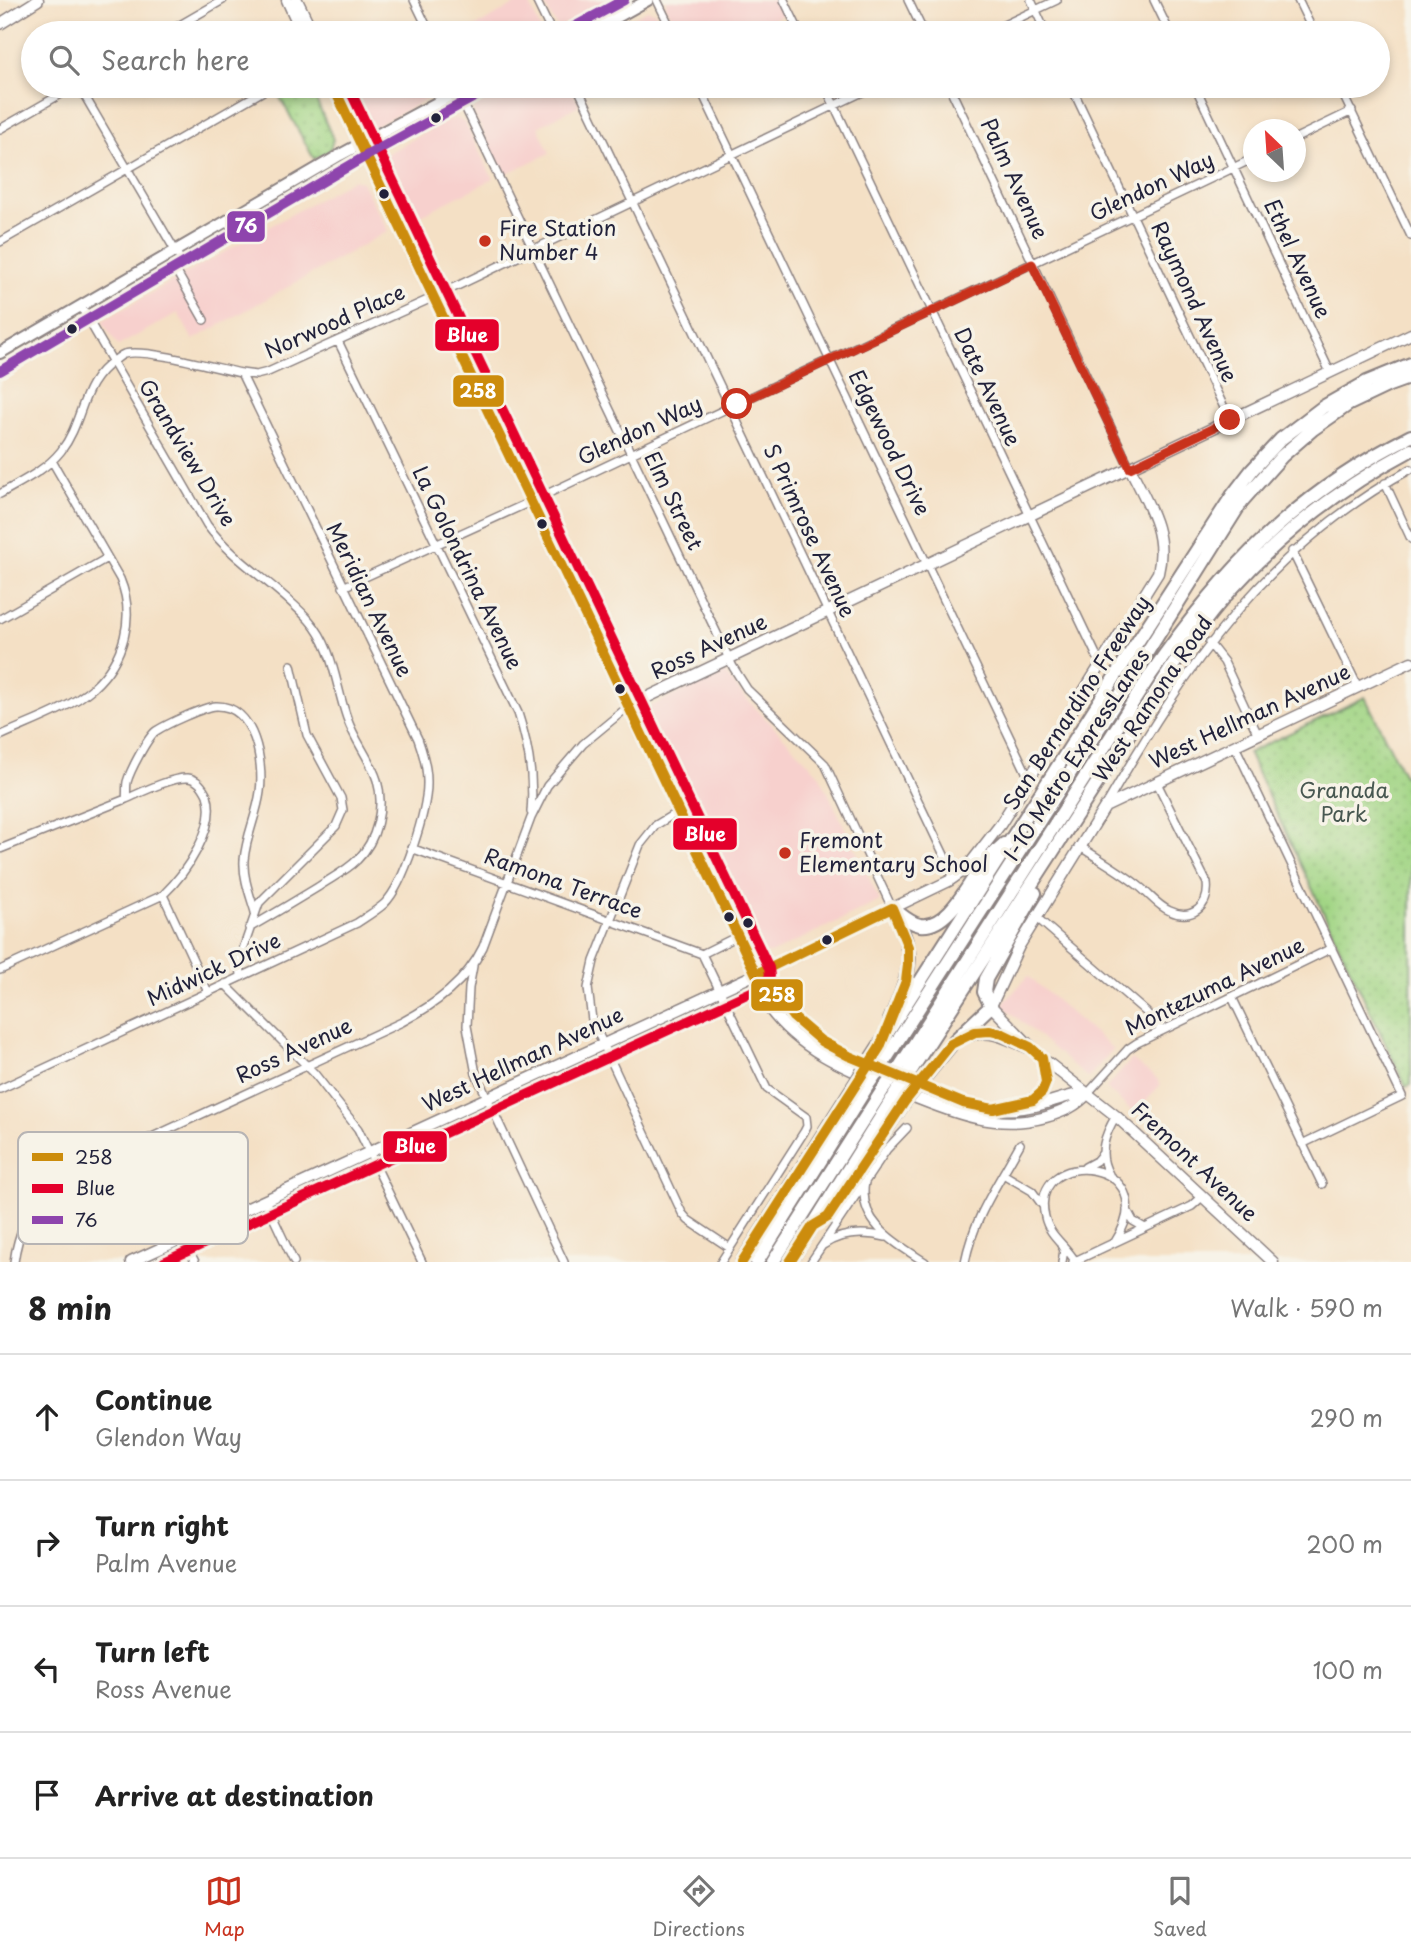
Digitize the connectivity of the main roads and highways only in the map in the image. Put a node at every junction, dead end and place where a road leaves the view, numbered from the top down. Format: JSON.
{"nodes":[{"id":1,"x":624,"y":0,"type":"edge"},
{"id":2,"x":648,"y":0,"type":"edge"},
{"id":3,"x":585,"y":21,"type":"edge"},
{"id":4,"x":610,"y":21,"type":"edge"},
{"id":5,"x":442,"y":98,"type":"edge"},
{"id":6,"x":473,"y":98,"type":"edge"},
{"id":7,"x":0,"y":353,"type":"edge"},
{"id":8,"x":1411,"y":364,"type":"edge"},
{"id":9,"x":0,"y":370,"type":"edge"},
{"id":10,"x":1411,"y":377,"type":"edge"},
{"id":11,"x":1411,"y":436,"type":"edge"},
{"id":12,"x":1411,"y":450,"type":"edge"},
{"id":13,"x":1274,"y":527,"type":"junction"},
{"id":14,"x":1256,"y":564,"type":"junction"},
{"id":15,"x":1099,"y":780,"type":"junction"},
{"id":16,"x":1020,"y":828,"type":"junction"},
{"id":17,"x":992,"y":945,"type":"junction"},
{"id":18,"x":955,"y":979,"type":"junction"},
{"id":19,"x":951,"y":1044,"type":"junction"},
{"id":20,"x":1030,"y":1047,"type":"road end"},
{"id":21,"x":878,"y":1055,"type":"junction"},
{"id":22,"x":904,"y":1070,"type":"junction"},
{"id":23,"x":862,"y":1083,"type":"junction"},
{"id":24,"x":894,"y":1096,"type":"junction"},
{"id":25,"x":817,"y":1145,"type":"junction"},
{"id":26,"x":807,"y":1183,"type":"junction"},
{"id":27,"x":742,"y":1262,"type":"edge"},
{"id":28,"x":757,"y":1262,"type":"edge"},
{"id":29,"x":773,"y":1262,"type":"edge"},
{"id":30,"x":790,"y":1262,"type":"edge"}],
"edges":[{"from":1,"to":3,"type":"main road"},
{"from":2,"to":4,"type":"main road"},
{"from":5,"to":7,"type":"main road"},
{"from":6,"to":9,"type":"main road"},
{"from":8,"to":16,"type":"highway","name":"San Bernardino Freeway"},
{"from":10,"to":21,"type":"highway","name":"I-10 Metro ExpressLanes"},
{"from":11,"to":13,"type":"highway","name":"I-10 Metro ExpressLanes"},
{"from":12,"to":14,"type":"highway"},
{"from":13,"to":14,"type":"highway"},
{"from":13,"to":18,"type":"highway","name":"I-10 Metro ExpressLanes"},
{"from":14,"to":15,"type":"highway"},
{"from":15,"to":17,"type":"highway"},
{"from":15,"to":19,"type":"highway"},
{"from":16,"to":21,"type":"highway","name":"San Bernardino Freeway"},
{"from":16,"to":21,"type":"highway"},
{"from":17,"to":18,"type":"highway"},
{"from":17,"to":22,"type":"highway"},
{"from":18,"to":22,"type":"highway","name":"I-10 Metro ExpressLanes"},
{"from":19,"to":20,"type":"highway"},
{"from":19,"to":24,"type":"highway","bridge":true},
{"from":21,"to":23,"type":"highway","name":"I-10 Metro ExpressLanes","bridge":true},
{"from":22,"to":24,"type":"highway","bridge":true},
{"from":23,"to":25,"type":"highway"},
{"from":23,"to":26,"type":"highway","name":"I-10 Metro ExpressLanes"},
{"from":24,"to":29,"type":"highway"},
{"from":24,"to":30,"type":"highway"},
{"from":25,"to":26,"type":"highway"},
{"from":25,"to":27,"type":"highway"},
{"from":26,"to":28,"type":"highway","name":"I-10 Metro ExpressLanes"}]}
